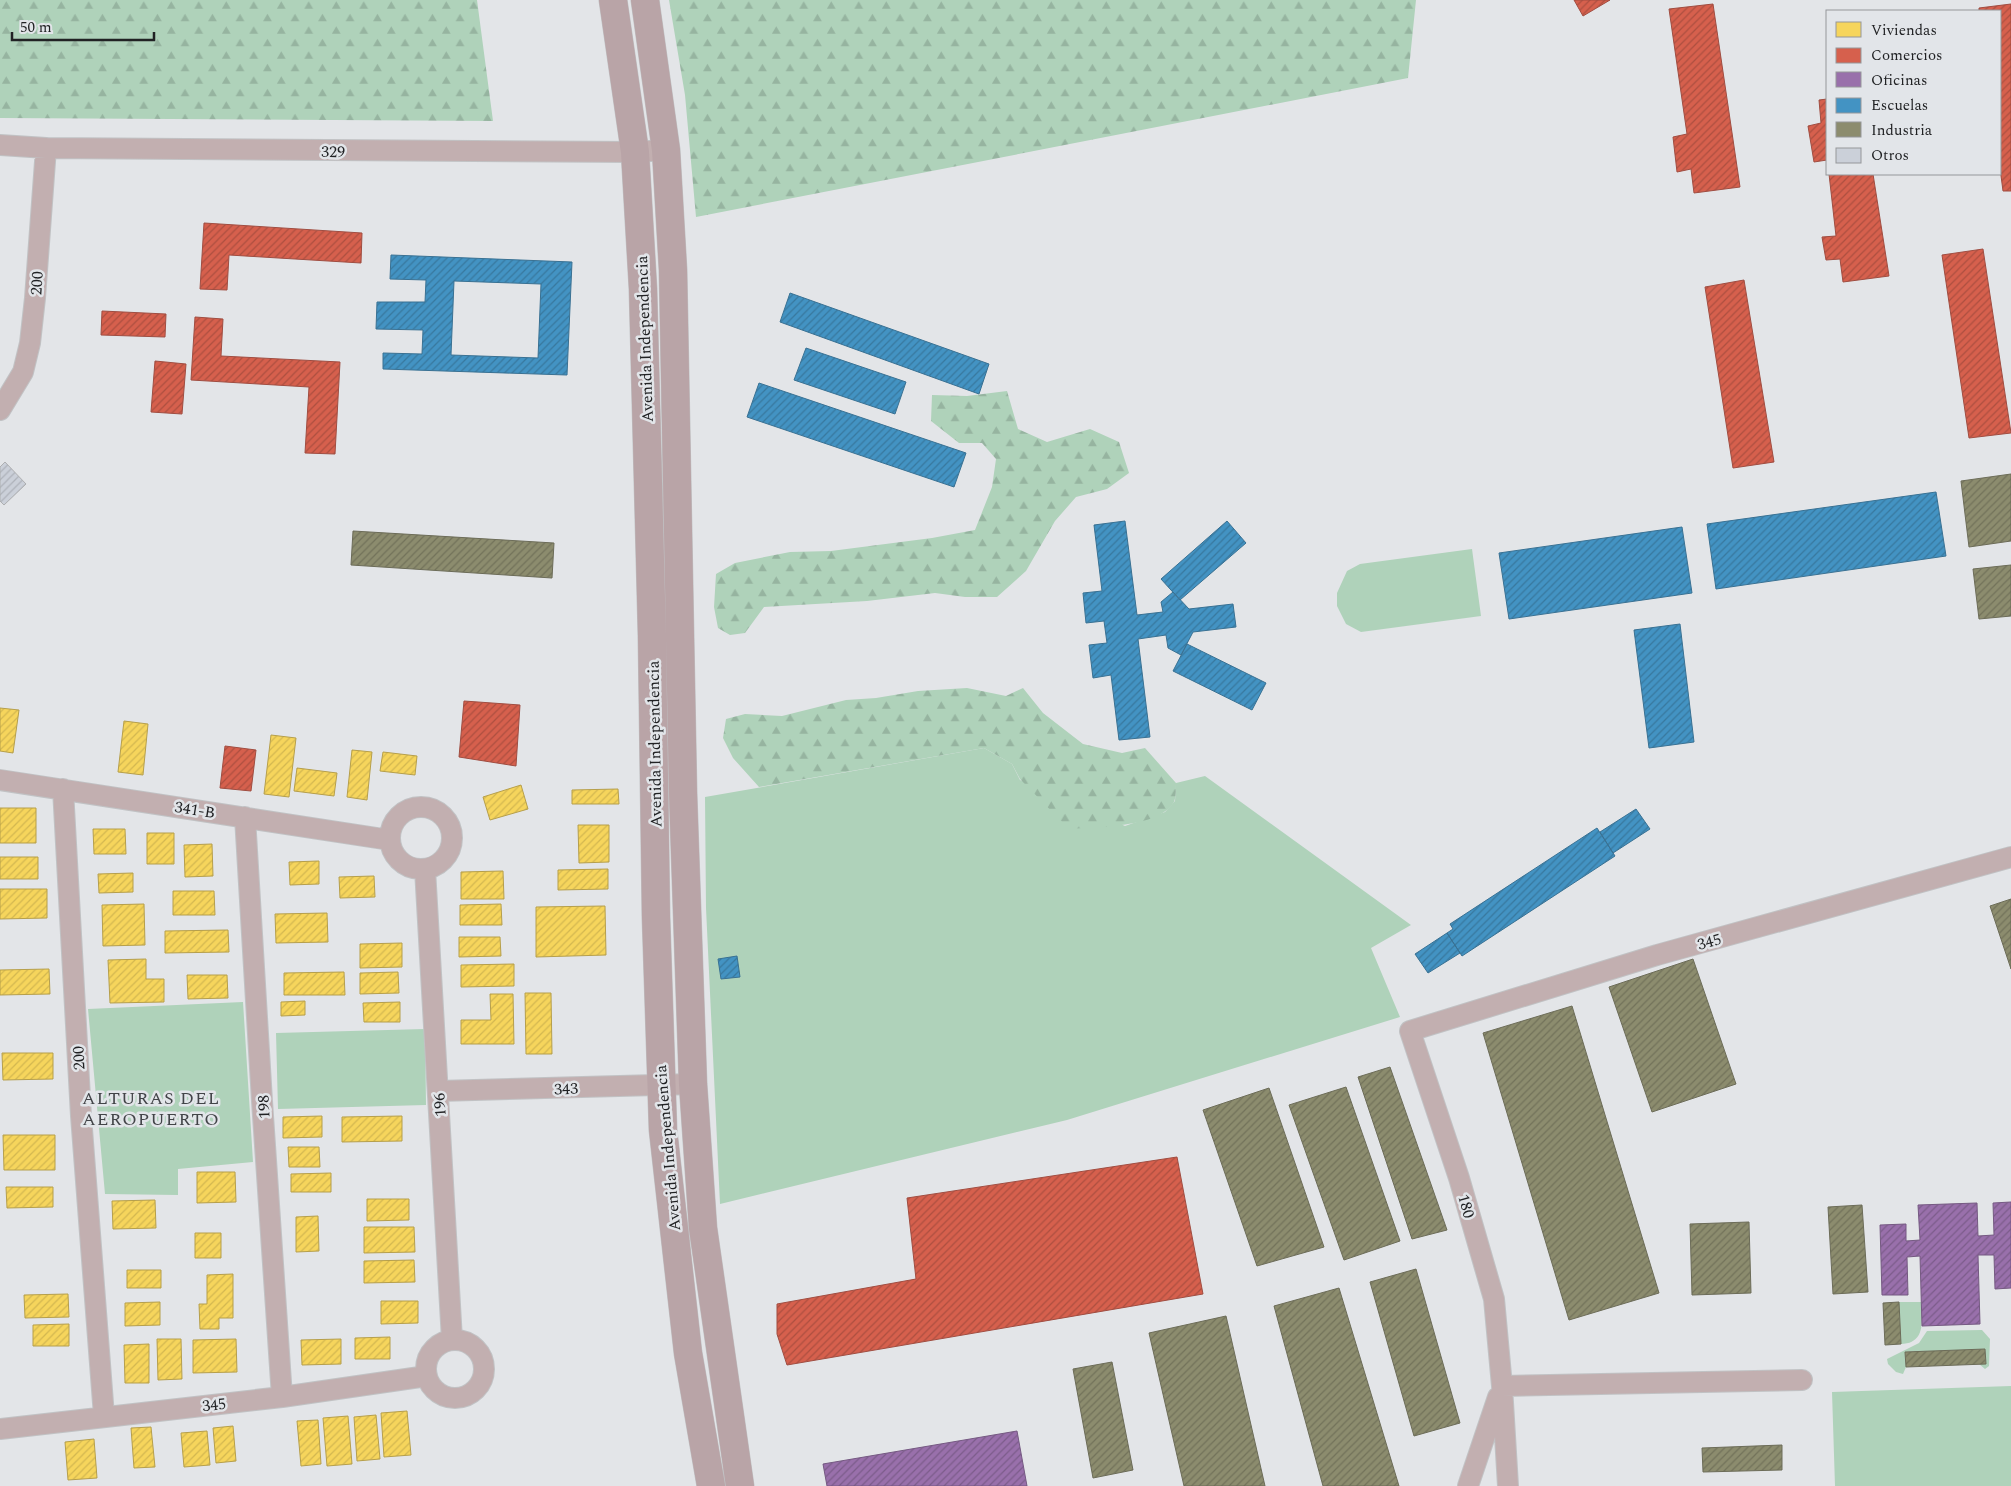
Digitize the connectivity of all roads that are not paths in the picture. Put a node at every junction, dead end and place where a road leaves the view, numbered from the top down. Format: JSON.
{"nodes":[{"id":1,"x":613,"y":0,"type":"edge"},
{"id":2,"x":645,"y":0,"type":"edge"},
{"id":3,"x":0,"y":145,"type":"edge"},
{"id":4,"x":46,"y":148,"type":"junction"},
{"id":5,"x":666,"y":150,"type":"junction"},
{"id":6,"x":635,"y":152,"type":"junction"},
{"id":7,"x":0,"y":410,"type":"edge"},
{"id":8,"x":0,"y":780,"type":"edge"},
{"id":9,"x":64,"y":789,"type":"junction"},
{"id":10,"x":245,"y":817,"type":"junction"},
{"id":11,"x":390,"y":840,"type":"junction"},
{"id":12,"x":2011,"y":857,"type":"edge"},
{"id":13,"x":425,"y":869,"type":"junction"},
{"id":14,"x":1410,"y":1031,"type":"joint"},
{"id":15,"x":693,"y":1084,"type":"junction"},
{"id":16,"x":661,"y":1085,"type":"junction"},
{"id":17,"x":439,"y":1091,"type":"junction"},
{"id":18,"x":703,"y":1228,"type":"junction"},
{"id":19,"x":674,"y":1234,"type":"junction"},
{"id":20,"x":452,"y":1340,"type":"junction"},
{"id":21,"x":427,"y":1376,"type":"junction"},
{"id":22,"x":1802,"y":1380,"type":"dead end"},
{"id":23,"x":1502,"y":1386,"type":"junction"},
{"id":24,"x":282,"y":1397,"type":"junction"},
{"id":25,"x":104,"y":1416,"type":"junction"},
{"id":26,"x":0,"y":1428,"type":"edge"},
{"id":27,"x":711,"y":1486,"type":"edge"},
{"id":28,"x":740,"y":1486,"type":"edge"},
{"id":29,"x":1468,"y":1486,"type":"edge"},
{"id":30,"x":1508,"y":1486,"type":"edge"}],
"edges":[{"from":1,"to":6,"type":"main road","name":"Avenida Independencia"},
{"from":2,"to":5,"type":"main road","name":"Avenida Independencia"},
{"from":3,"to":4,"type":"street","name":"329"},
{"from":4,"to":6,"type":"street","name":"329"},
{"from":4,"to":7,"type":"street","name":"200"},
{"from":5,"to":6,"type":"street","name":"329"},
{"from":5,"to":15,"type":"main road","name":"Avenida Independencia"},
{"from":6,"to":16,"type":"main road","name":"Avenida Independencia"},
{"from":8,"to":9,"type":"street","name":"341-B"},
{"from":9,"to":10,"type":"street","name":"341-B"},
{"from":9,"to":25,"type":"street","name":"200"},
{"from":10,"to":11,"type":"street","name":"341-B"},
{"from":10,"to":24,"type":"street","name":"198"},
{"from":11,"to":13,"type":"street"},
{"from":11,"to":13,"type":"street"},
{"from":12,"to":14,"type":"street","name":"345"},
{"from":13,"to":17,"type":"street","name":"196"},
{"from":14,"to":23,"type":"street","name":"180"},
{"from":15,"to":16,"type":"street","name":"343"},
{"from":15,"to":18,"type":"main road","name":"Avenida Independencia"},
{"from":16,"to":17,"type":"street","name":"343"},
{"from":16,"to":19,"type":"main road","name":"Avenida Independencia"},
{"from":17,"to":20,"type":"street","name":"196"},
{"from":18,"to":19,"type":"street"},
{"from":18,"to":28,"type":"main road","name":"Avenida Independencia"},
{"from":19,"to":27,"type":"main road","name":"Avenida Independencia"},
{"from":20,"to":21,"type":"street"},
{"from":20,"to":21,"type":"street"},
{"from":21,"to":24,"type":"street","name":"345"},
{"from":22,"to":23,"type":"street"},
{"from":23,"to":29,"type":"street","name":"180"},
{"from":23,"to":30,"type":"street","name":"180"},
{"from":24,"to":25,"type":"street","name":"345"},
{"from":25,"to":26,"type":"street","name":"345"}]}
